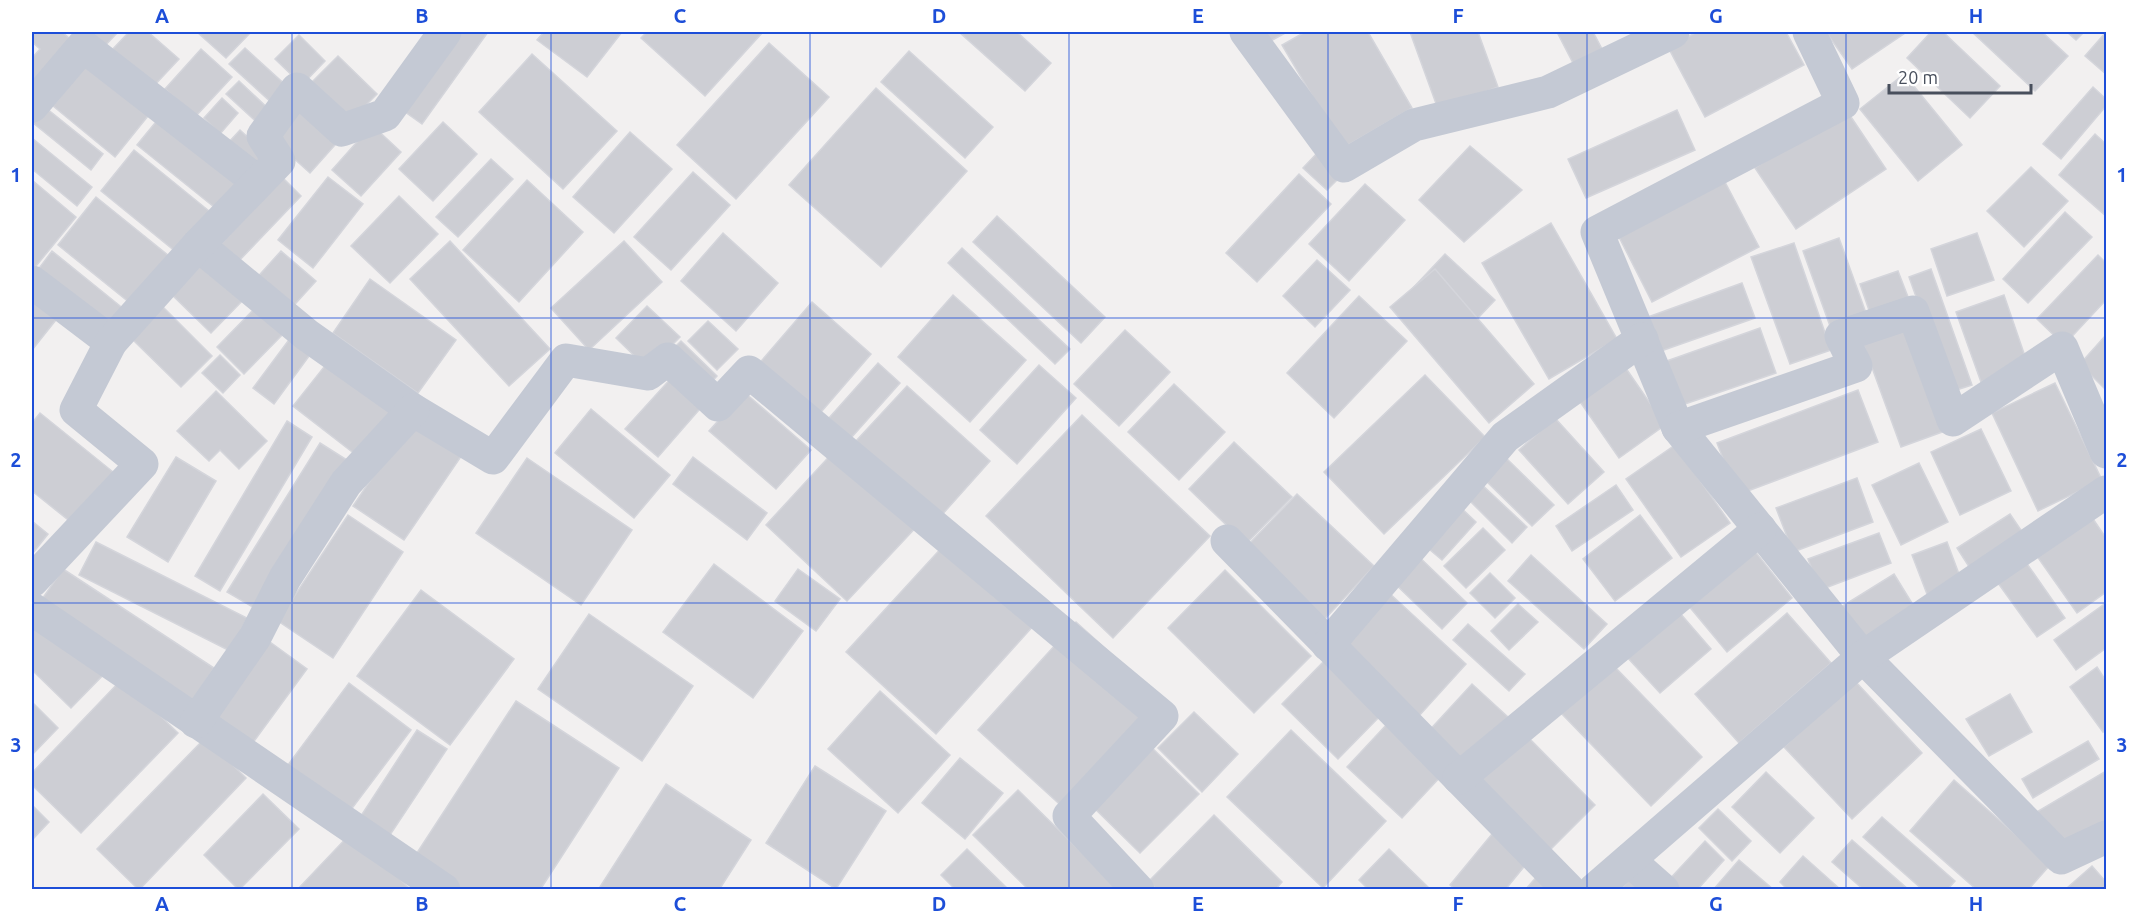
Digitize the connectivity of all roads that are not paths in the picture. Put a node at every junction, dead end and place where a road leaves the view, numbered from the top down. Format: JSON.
{"nodes":[{"id":1,"x":445,"y":32,"type":"edge"},
{"id":2,"x":1246,"y":32,"type":"edge"},
{"id":3,"x":1672,"y":32,"type":"edge"},
{"id":4,"x":1809,"y":32,"type":"edge"},
{"id":5,"x":32,"y":106,"type":"edge"},
{"id":6,"x":258,"y":182,"type":"junction"},
{"id":7,"x":198,"y":245,"type":"junction"},
{"id":8,"x":32,"y":282,"type":"edge"},
{"id":9,"x":1642,"y":339,"type":"junction"},
{"id":10,"x":111,"y":342,"type":"junction"},
{"id":11,"x":412,"y":410,"type":"junction"},
{"id":12,"x":1678,"y":428,"type":"junction"},
{"id":13,"x":2106,"y":452,"type":"edge"},
{"id":14,"x":2106,"y":492,"type":"edge"},
{"id":15,"x":1760,"y":529,"type":"junction"},
{"id":16,"x":1227,"y":541,"type":"dead end"},
{"id":17,"x":32,"y":581,"type":"edge"},
{"id":18,"x":32,"y":609,"type":"edge"},
{"id":19,"x":1328,"y":645,"type":"junction"},
{"id":20,"x":1863,"y":657,"type":"junction"},
{"id":21,"x":196,"y":722,"type":"junction"},
{"id":22,"x":1459,"y":778,"type":"junction"},
{"id":23,"x":2106,"y":837,"type":"edge"},
{"id":24,"x":1629,"y":860,"type":"junction"},
{"id":25,"x":444,"y":890,"type":"edge"},
{"id":26,"x":1138,"y":890,"type":"edge"},
{"id":27,"x":1569,"y":890,"type":"edge"},
{"id":28,"x":1594,"y":890,"type":"edge"},
{"id":29,"x":1664,"y":890,"type":"edge"}],
"edges":[{"from":1,"to":6,"type":"street"},
{"from":2,"to":3,"type":"street"},
{"from":4,"to":9,"type":"street"},
{"from":5,"to":6,"type":"street"},
{"from":6,"to":7,"type":"street"},
{"from":7,"to":10,"type":"street"},
{"from":7,"to":11,"type":"street"},
{"from":8,"to":10,"type":"street"},
{"from":9,"to":12,"type":"street"},
{"from":9,"to":19,"type":"street"},
{"from":10,"to":17,"type":"street"},
{"from":11,"to":21,"type":"street"},
{"from":11,"to":26,"type":"street"},
{"from":12,"to":13,"type":"street"},
{"from":12,"to":15,"type":"street"},
{"from":14,"to":20,"type":"street"},
{"from":15,"to":20,"type":"street"},
{"from":15,"to":22,"type":"street"},
{"from":16,"to":19,"type":"street"},
{"from":18,"to":21,"type":"street"},
{"from":19,"to":22,"type":"street"},
{"from":20,"to":23,"type":"street"},
{"from":20,"to":24,"type":"street"},
{"from":21,"to":25,"type":"street"},
{"from":22,"to":27,"type":"street"},
{"from":24,"to":28,"type":"street"},
{"from":24,"to":29,"type":"street"}]}
